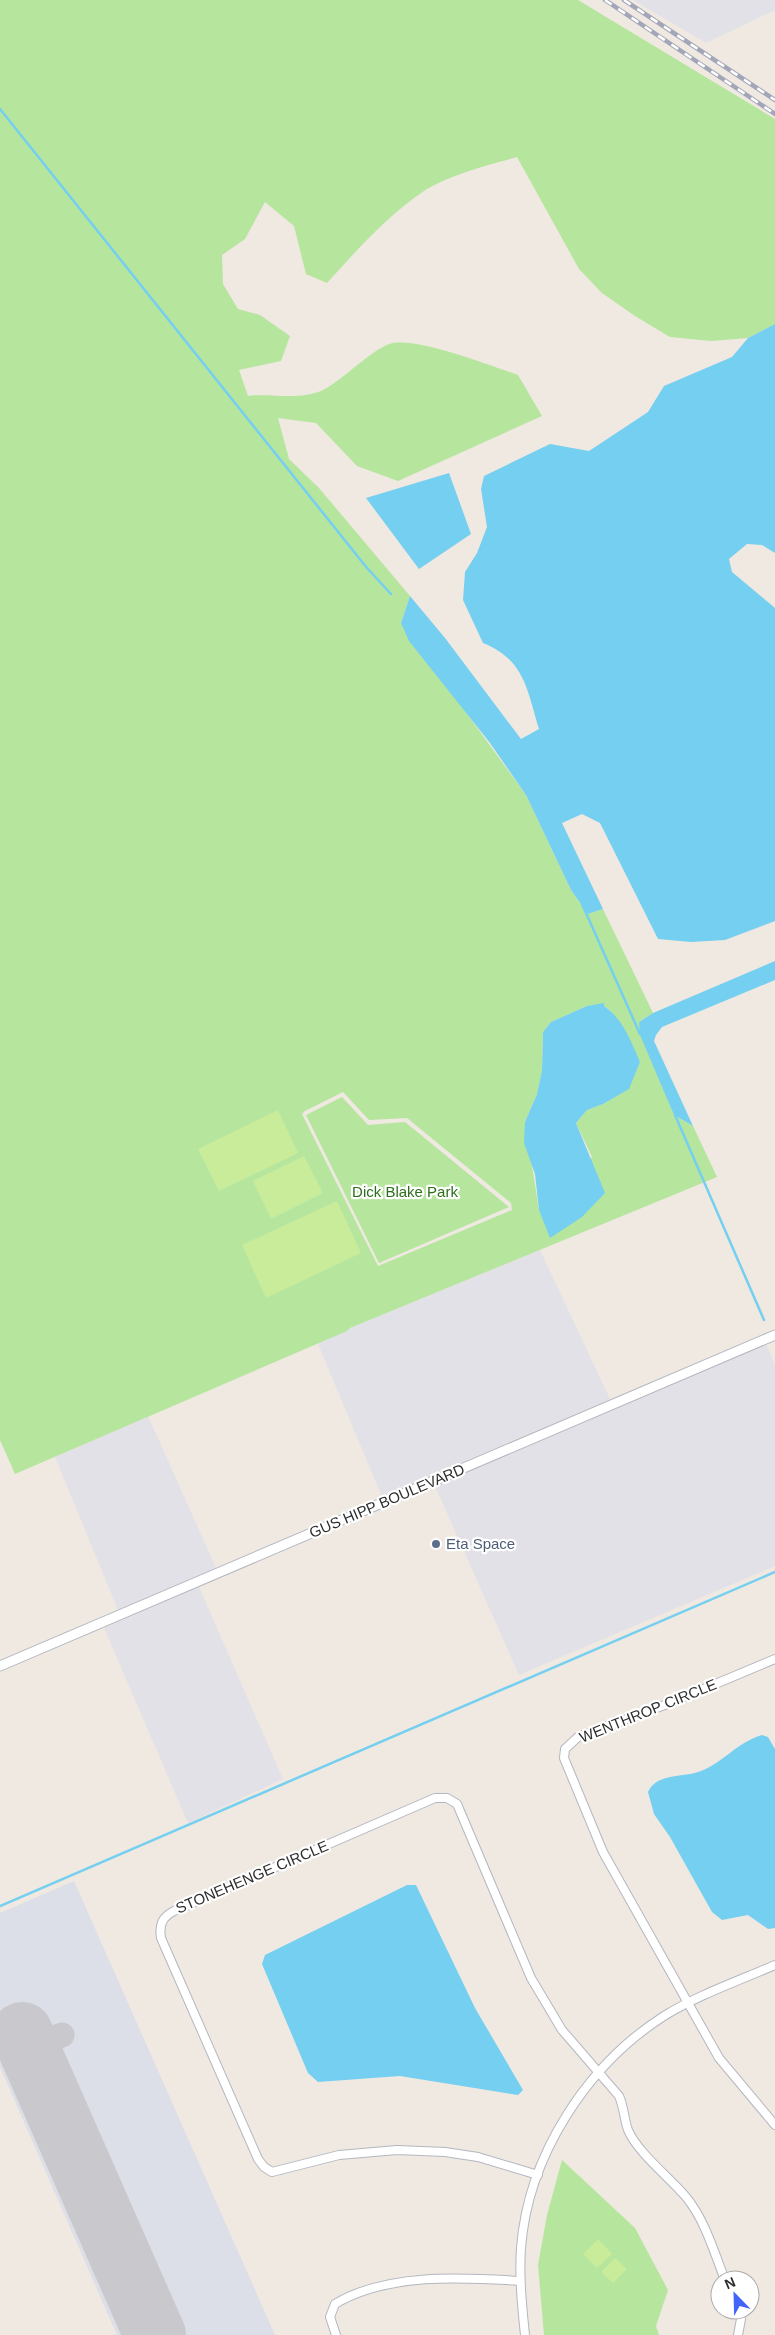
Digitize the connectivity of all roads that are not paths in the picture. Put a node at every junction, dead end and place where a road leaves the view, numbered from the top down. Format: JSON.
{"nodes":[{"id":1,"x":775,"y":1335,"type":"edge"},
{"id":2,"x":775,"y":1659,"type":"edge"},
{"id":3,"x":0,"y":1666,"type":"edge"},
{"id":4,"x":775,"y":1966,"type":"edge"},
{"id":5,"x":688,"y":2003,"type":"junction"},
{"id":6,"x":599,"y":2073,"type":"junction"},
{"id":7,"x":775,"y":2125,"type":"edge"},
{"id":8,"x":538,"y":2174,"type":"junction"},
{"id":9,"x":721,"y":2270,"type":"edge"},
{"id":10,"x":520,"y":2280,"type":"junction"},
{"id":11,"x":741,"y":2320,"type":"edge"},
{"id":12,"x":336,"y":2335,"type":"edge"},
{"id":13,"x":525,"y":2335,"type":"edge"},
{"id":14,"x":738,"y":2335,"type":"edge"}],
"edges":[{"from":1,"to":3,"type":"street","name":"GUS HIPP BOULEVARD"},
{"from":2,"to":5,"type":"street","name":"WENTHROP CIRCLE"},
{"from":4,"to":5,"type":"street"},
{"from":5,"to":6,"type":"street"},
{"from":5,"to":7,"type":"street"},
{"from":6,"to":8,"type":"street"},
{"from":6,"to":8,"type":"street","name":"STONEHENGE CIRCLE"},
{"from":6,"to":9,"type":"street","name":"STONEHENGE CIRCLE"},
{"from":8,"to":10,"type":"street"},
{"from":10,"to":12,"type":"street"},
{"from":10,"to":13,"type":"street"},
{"from":11,"to":14,"type":"street"}]}
